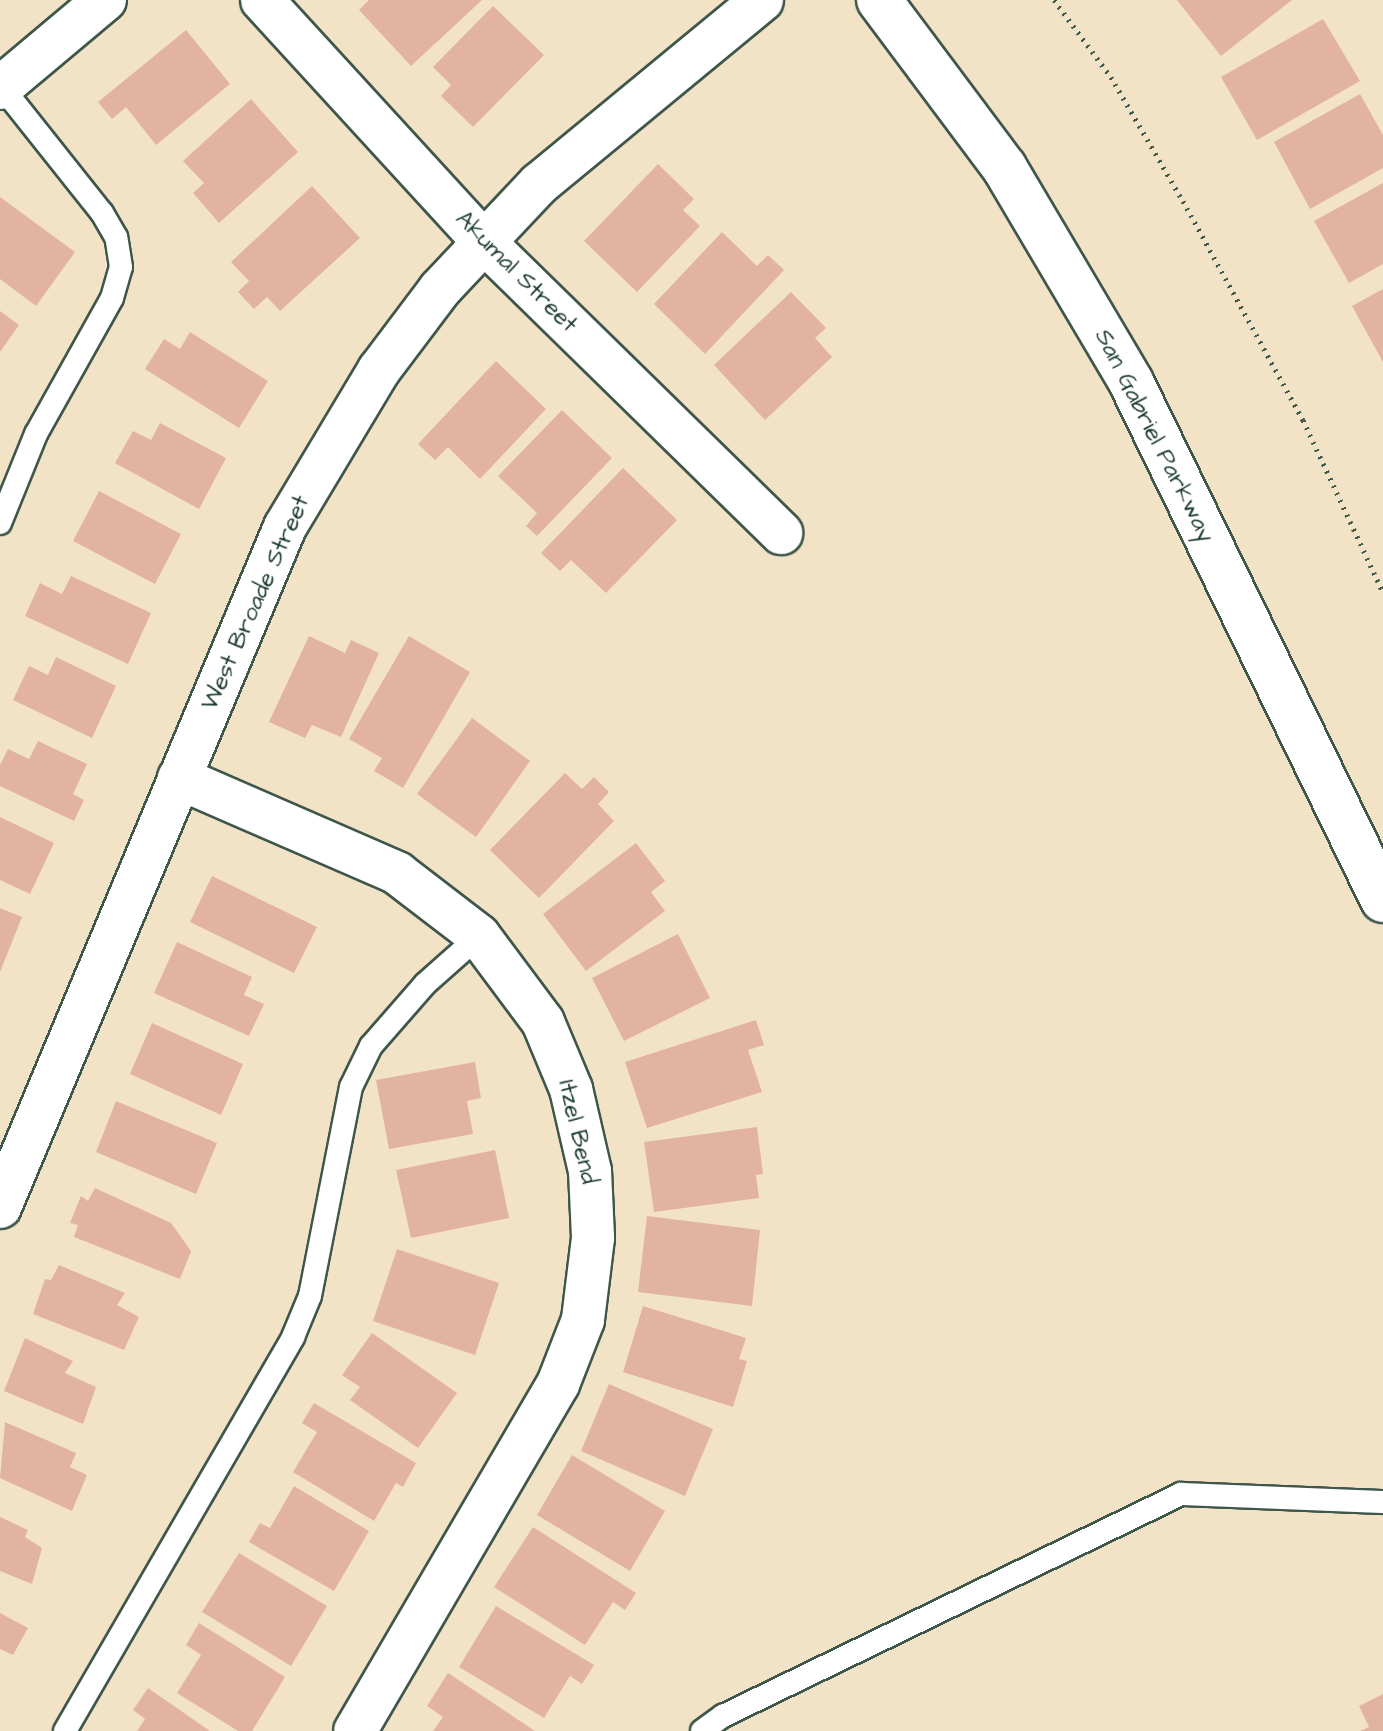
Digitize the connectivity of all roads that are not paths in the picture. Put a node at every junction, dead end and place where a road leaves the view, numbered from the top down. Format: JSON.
{"nodes":[{"id":1,"x":105,"y":0,"type":"edge"},
{"id":2,"x":262,"y":0,"type":"edge"},
{"id":3,"x":762,"y":0,"type":"edge"},
{"id":4,"x":879,"y":0,"type":"edge"},
{"id":5,"x":1,"y":87,"type":"edge"},
{"id":6,"x":482,"y":240,"type":"junction"},
{"id":7,"x":0,"y":523,"type":"edge"},
{"id":8,"x":781,"y":533,"type":"dead end"},
{"id":9,"x":179,"y":778,"type":"junction"},
{"id":10,"x":1383,"y":900,"type":"edge"},
{"id":11,"x":479,"y":936,"type":"junction"},
{"id":12,"x":0,"y":1207,"type":"edge"},
{"id":13,"x":1383,"y":1502,"type":"edge"},
{"id":14,"x":65,"y":1731,"type":"edge"},
{"id":15,"x":355,"y":1731,"type":"edge"},
{"id":16,"x":702,"y":1731,"type":"edge"}],
"edges":[{"from":1,"to":5,"type":"street"},
{"from":2,"to":6,"type":"street","name":"Akumal Street"},
{"from":3,"to":6,"type":"street","name":"West Broade Street"},
{"from":4,"to":10,"type":"street","name":"San Gabriel Parkway"},
{"from":5,"to":7,"type":"lane"},
{"from":6,"to":8,"type":"street","name":"Akumal Street"},
{"from":6,"to":9,"type":"street","name":"West Broade Street"},
{"from":9,"to":11,"type":"street","name":"Itzel Bend"},
{"from":9,"to":12,"type":"street","name":"West Broade Street"},
{"from":11,"to":14,"type":"lane"},
{"from":11,"to":15,"type":"street","name":"Itzel Bend"},
{"from":13,"to":16,"type":"lane"}]}
